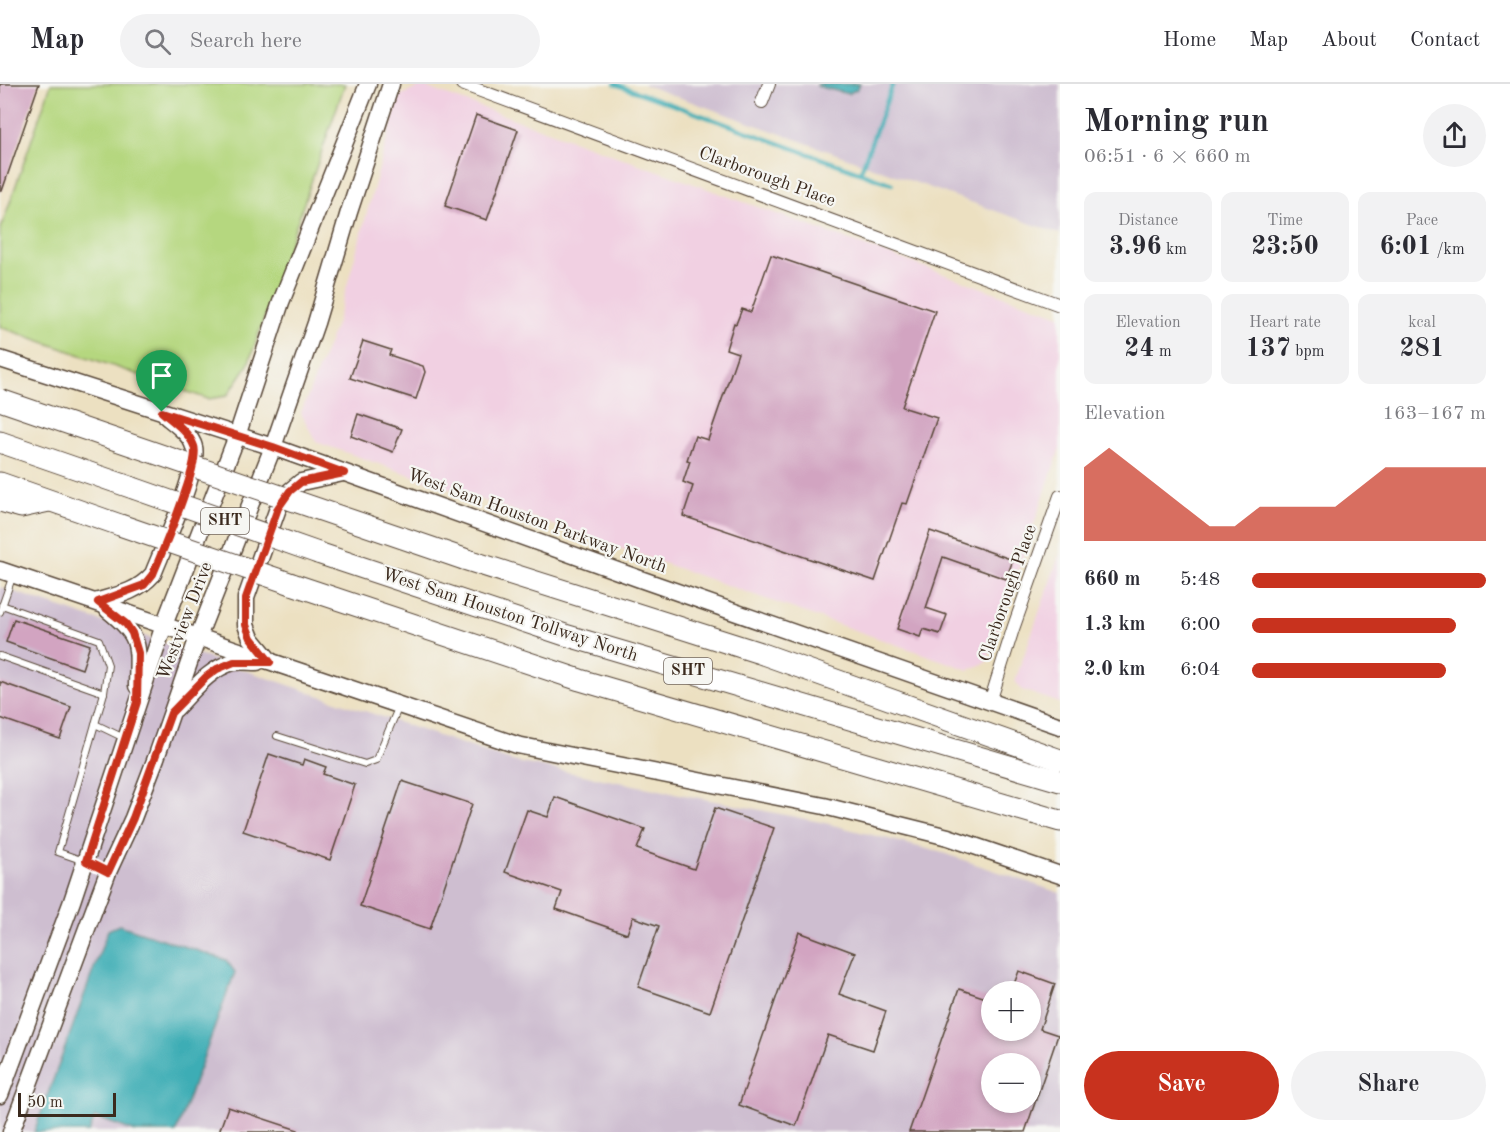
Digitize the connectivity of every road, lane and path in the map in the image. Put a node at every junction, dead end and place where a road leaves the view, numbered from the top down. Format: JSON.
{"nodes":[{"id":1,"x":368,"y":84,"type":"edge"},
{"id":2,"x":391,"y":84,"type":"edge"},
{"id":3,"x":462,"y":84,"type":"edge"},
{"id":4,"x":769,"y":84,"type":"edge"},
{"id":5,"x":762,"y":102,"type":"dead end"},
{"id":6,"x":1060,"y":305,"type":"edge"},
{"id":7,"x":0,"y":359,"type":"edge"},
{"id":8,"x":0,"y":400,"type":"edge"},
{"id":9,"x":162,"y":412,"type":"junction"},
{"id":10,"x":237,"y":436,"type":"junction"},
{"id":11,"x":0,"y":442,"type":"edge"},
{"id":12,"x":273,"y":447,"type":"junction"},
{"id":13,"x":344,"y":473,"type":"junction"},
{"id":14,"x":0,"y":483,"type":"edge"},
{"id":15,"x":1060,"y":496,"type":"edge"},
{"id":16,"x":50,"y":500,"type":"junction"},
{"id":17,"x":0,"y":501,"type":"edge"},
{"id":18,"x":7,"y":572,"type":"edge"},
{"id":19,"x":98,"y":602,"type":"junction"},
{"id":20,"x":1,"y":608,"type":"edge"},
{"id":21,"x":164,"y":625,"type":"junction"},
{"id":22,"x":198,"y":637,"type":"junction"},
{"id":23,"x":0,"y":656,"type":"edge"},
{"id":24,"x":270,"y":662,"type":"junction"},
{"id":25,"x":104,"y":693,"type":"junction"},
{"id":26,"x":137,"y":702,"type":"junction"},
{"id":27,"x":990,"y":702,"type":"junction"},
{"id":28,"x":400,"y":705,"type":"junction"},
{"id":29,"x":171,"y":713,"type":"junction"},
{"id":30,"x":95,"y":724,"type":"junction"},
{"id":31,"x":1060,"y":726,"type":"edge"},
{"id":32,"x":277,"y":736,"type":"dead end"},
{"id":33,"x":124,"y":738,"type":"junction"},
{"id":34,"x":1060,"y":760,"type":"edge"},
{"id":35,"x":1060,"y":781,"type":"edge"},
{"id":36,"x":1060,"y":822,"type":"edge"},
{"id":37,"x":86,"y":861,"type":"junction"},
{"id":38,"x":108,"y":872,"type":"junction"},
{"id":39,"x":1060,"y":875,"type":"edge"},
{"id":40,"x":0,"y":1095,"type":"edge"},
{"id":41,"x":8,"y":1124,"type":"edge"}],
"edges":[{"from":1,"to":10,"type":"main road","name":"Westview Drive"},
{"from":2,"to":12,"type":"main road","name":"Westview Drive"},
{"from":3,"to":6,"type":"street","name":"Clarborough Place"},
{"from":4,"to":5,"type":"street"},
{"from":7,"to":9,"type":"main road","name":"West Sam Houston Parkway North"},
{"from":8,"to":34,"type":"highway","bridge":true},
{"from":9,"to":10,"type":"main road","name":"West Sam Houston Parkway North"},
{"from":9,"to":19,"type":"main road"},
{"from":10,"to":12,"type":"main road","name":"West Sam Houston Parkway North"},
{"from":10,"to":21,"type":"main road","name":"Westview Drive"},
{"from":11,"to":35,"type":"highway","name":"West Sam Houston Tollway North","number":"SHT","bridge":true},
{"from":12,"to":13,"type":"main road","name":"West Sam Houston Parkway North"},
{"from":12,"to":22,"type":"main road","name":"Westview Drive"},
{"from":13,"to":24,"type":"main road"},
{"from":13,"to":27,"type":"main road","name":"West Sam Houston Parkway North"},
{"from":14,"to":16,"type":"highway","number":"SHT"},
{"from":15,"to":27,"type":"street","name":"Clarborough Place"},
{"from":16,"to":17,"type":"highway"},
{"from":16,"to":36,"type":"highway","number":"SHT","bridge":true},
{"from":18,"to":19,"type":"main road"},
{"from":18,"to":20,"type":"lane"},
{"from":19,"to":21,"type":"main road"},
{"from":19,"to":26,"type":"main road"},
{"from":20,"to":25,"type":"lane"},
{"from":21,"to":22,"type":"main road"},
{"from":21,"to":26,"type":"main road","name":"Westview Drive"},
{"from":22,"to":24,"type":"main road"},
{"from":22,"to":29,"type":"main road","name":"Westview Drive"},
{"from":23,"to":25,"type":"lane"},
{"from":24,"to":28,"type":"main road"},
{"from":24,"to":29,"type":"main road"},
{"from":25,"to":30,"type":"lane"},
{"from":26,"to":33,"type":"main road","name":"Westview Drive"},
{"from":27,"to":31,"type":"main road","name":"West Sam Houston Parkway North"},
{"from":28,"to":32,"type":"lane"},
{"from":28,"to":39,"type":"main road"},
{"from":29,"to":38,"type":"main road","name":"Westview Drive"},
{"from":30,"to":33,"type":"lane"},
{"from":30,"to":37,"type":"lane"},
{"from":33,"to":37,"type":"main road","name":"Westview Drive"},
{"from":37,"to":38,"type":"main road"},
{"from":37,"to":40,"type":"main road","name":"Westview Drive"},
{"from":38,"to":41,"type":"main road","name":"Westview Drive"}]}
